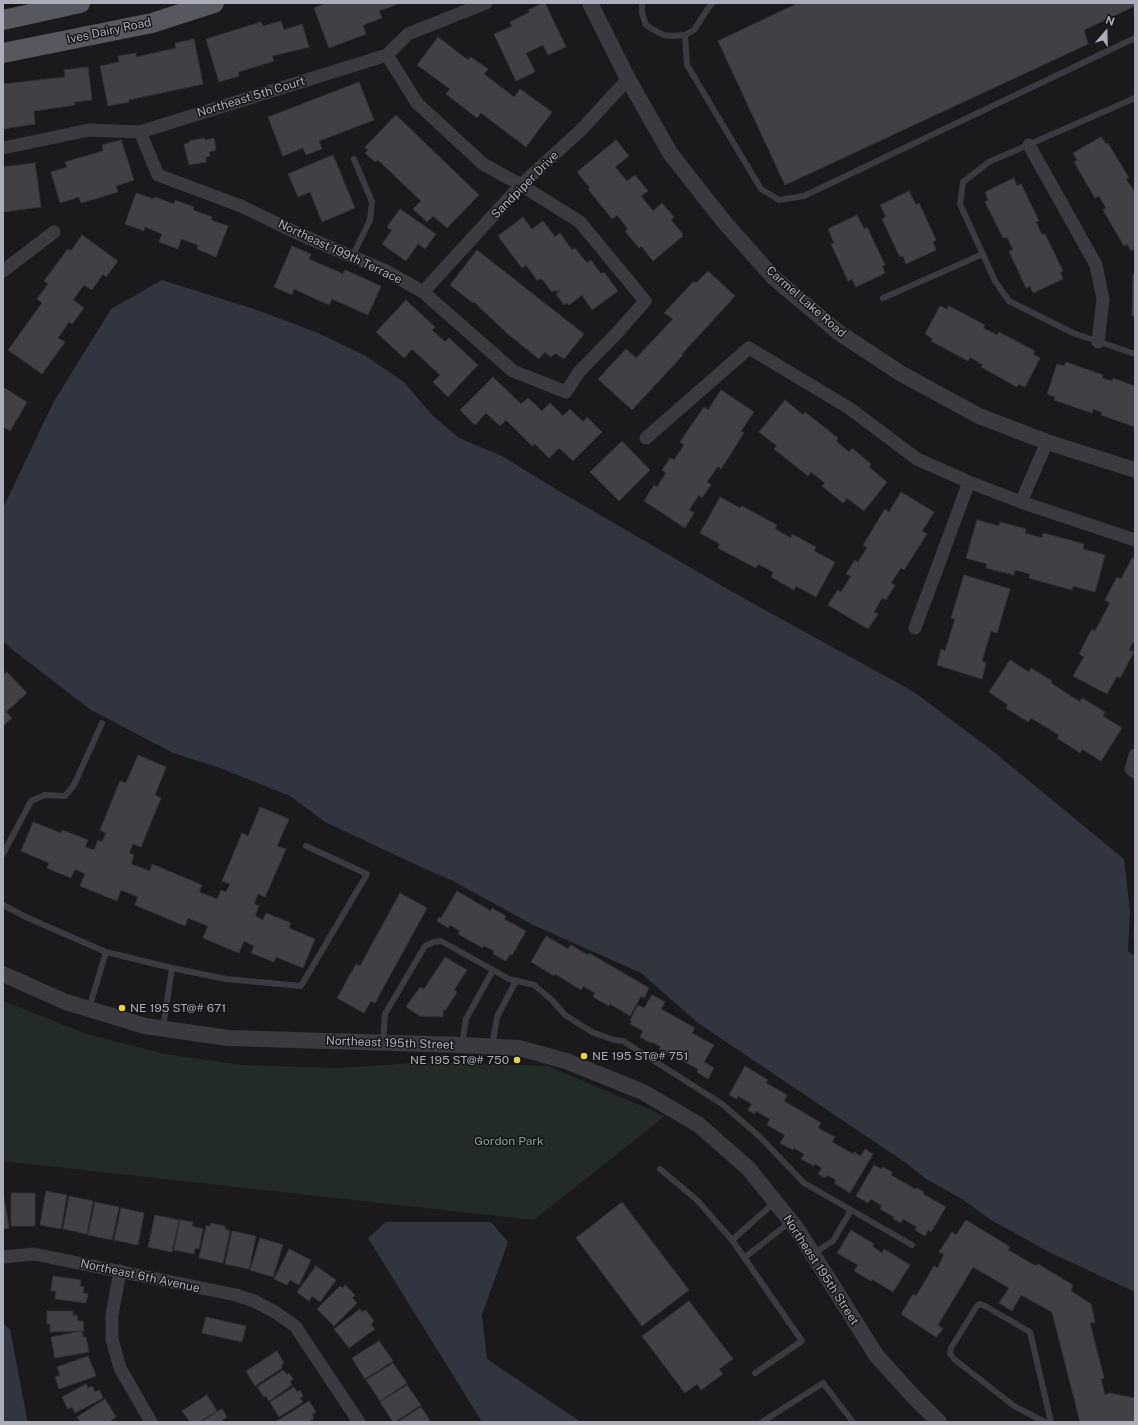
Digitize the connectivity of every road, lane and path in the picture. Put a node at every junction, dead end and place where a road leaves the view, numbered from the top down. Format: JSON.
{"nodes":[{"id":1,"x":80,"y":3,"type":"edge"},
{"id":2,"x":214,"y":3,"type":"edge"},
{"id":3,"x":486,"y":3,"type":"edge"},
{"id":4,"x":590,"y":3,"type":"edge"},
{"id":5,"x":642,"y":3,"type":"edge"},
{"id":6,"x":713,"y":3,"type":"edge"},
{"id":7,"x":3,"y":20,"type":"edge"},
{"id":8,"x":685,"y":35,"type":"junction"},
{"id":9,"x":1135,"y":38,"type":"edge"},
{"id":10,"x":3,"y":53,"type":"edge"},
{"id":11,"x":387,"y":55,"type":"junction"},
{"id":12,"x":628,"y":79,"type":"junction"},
{"id":13,"x":1135,"y":98,"type":"edge"},
{"id":14,"x":140,"y":132,"type":"junction"},
{"id":15,"x":1029,"y":145,"type":"junction"},
{"id":16,"x":3,"y":148,"type":"edge"},
{"id":17,"x":354,"y":159,"type":"dead end"},
{"id":18,"x":521,"y":185,"type":"junction"},
{"id":19,"x":54,"y":232,"type":"dead end"},
{"id":20,"x":983,"y":254,"type":"junction"},
{"id":21,"x":352,"y":257,"type":"junction"},
{"id":22,"x":3,"y":271,"type":"edge"},
{"id":23,"x":422,"y":292,"type":"junction"},
{"id":24,"x":883,"y":298,"type":"dead end"},
{"id":25,"x":1098,"y":342,"type":"junction"},
{"id":26,"x":1135,"y":354,"type":"edge"},
{"id":27,"x":646,"y":438,"type":"dead end"},
{"id":28,"x":1047,"y":442,"type":"junction"},
{"id":29,"x":1135,"y":470,"type":"edge"},
{"id":30,"x":969,"y":482,"type":"junction"},
{"id":31,"x":1021,"y":502,"type":"junction"},
{"id":32,"x":1135,"y":540,"type":"edge"},
{"id":33,"x":915,"y":628,"type":"dead end"},
{"id":34,"x":102,"y":723,"type":"dead end"},
{"id":35,"x":1135,"y":755,"type":"edge"},
{"id":36,"x":1135,"y":772,"type":"edge"},
{"id":37,"x":306,"y":846,"type":"dead end"},
{"id":38,"x":3,"y":854,"type":"edge"},
{"id":39,"x":3,"y":905,"type":"edge"},
{"id":40,"x":106,"y":952,"type":"junction"},
{"id":41,"x":172,"y":968,"type":"junction"},
{"id":42,"x":492,"y":970,"type":"junction"},
{"id":43,"x":3,"y":974,"type":"edge"},
{"id":44,"x":516,"y":981,"type":"junction"},
{"id":45,"x":88,"y":1008,"type":"junction"},
{"id":46,"x":163,"y":1028,"type":"junction"},
{"id":47,"x":383,"y":1042,"type":"junction"},
{"id":48,"x":462,"y":1045,"type":"junction"},
{"id":49,"x":492,"y":1046,"type":"junction"},
{"id":50,"x":660,"y":1169,"type":"dead end"},
{"id":51,"x":776,"y":1202,"type":"junction"},
{"id":52,"x":851,"y":1210,"type":"junction"},
{"id":53,"x":791,"y":1222,"type":"junction"},
{"id":54,"x":732,"y":1240,"type":"junction"},
{"id":55,"x":912,"y":1245,"type":"dead end"},
{"id":56,"x":813,"y":1254,"type":"junction"},
{"id":57,"x":3,"y":1257,"type":"edge"},
{"id":58,"x":744,"y":1258,"type":"junction"},
{"id":59,"x":120,"y":1271,"type":"junction"},
{"id":60,"x":755,"y":1373,"type":"dead end"},
{"id":61,"x":152,"y":1422,"type":"edge"},
{"id":62,"x":359,"y":1422,"type":"edge"},
{"id":63,"x":762,"y":1422,"type":"edge"},
{"id":64,"x":853,"y":1422,"type":"edge"},
{"id":65,"x":939,"y":1422,"type":"edge"},
{"id":66,"x":1045,"y":1422,"type":"edge"},
{"id":67,"x":1051,"y":1422,"type":"edge"}],
"edges":[{"from":1,"to":7,"type":"main road"},
{"from":2,"to":10,"type":"main road","name":"Ives Dairy Road"},
{"from":3,"to":11,"type":"street","name":"Northeast 5th Court"},
{"from":4,"to":12,"type":"street","name":"Carmel Lake Road"},
{"from":5,"to":8,"type":"lane"},
{"from":6,"to":8,"type":"lane"},
{"from":8,"to":9,"type":"lane"},
{"from":11,"to":14,"type":"street","name":"Northeast 5th Court"},
{"from":11,"to":18,"type":"street"},
{"from":12,"to":18,"type":"street","name":"Sandpiper Drive"},
{"from":12,"to":28,"type":"street","name":"Carmel Lake Road"},
{"from":13,"to":15,"type":"lane"},
{"from":14,"to":16,"type":"street","name":"Northeast 5th Court"},
{"from":14,"to":21,"type":"street","name":"Northeast 199th Terrace"},
{"from":15,"to":20,"type":"lane"},
{"from":15,"to":25,"type":"street"},
{"from":17,"to":21,"type":"lane"},
{"from":18,"to":23,"type":"street","name":"Sandpiper Drive"},
{"from":18,"to":23,"type":"street","name":"Northeast 199th Terrace"},
{"from":19,"to":22,"type":"street"},
{"from":20,"to":24,"type":"lane"},
{"from":20,"to":25,"type":"lane"},
{"from":21,"to":23,"type":"street","name":"Northeast 199th Terrace"},
{"from":25,"to":26,"type":"lane"},
{"from":27,"to":30,"type":"street"},
{"from":28,"to":29,"type":"street","name":"Carmel Lake Road"},
{"from":28,"to":31,"type":"street"},
{"from":30,"to":31,"type":"street"},
{"from":30,"to":33,"type":"street"},
{"from":31,"to":32,"type":"street"},
{"from":34,"to":38,"type":"lane"},
{"from":35,"to":36,"type":"street"},
{"from":37,"to":41,"type":"lane"},
{"from":39,"to":40,"type":"lane"},
{"from":40,"to":41,"type":"lane"},
{"from":40,"to":45,"type":"lane"},
{"from":41,"to":46,"type":"lane"},
{"from":42,"to":44,"type":"lane"},
{"from":42,"to":47,"type":"lane"},
{"from":42,"to":48,"type":"lane"},
{"from":43,"to":45,"type":"street","name":"Northeast 195th Street"},
{"from":44,"to":49,"type":"lane"},
{"from":44,"to":52,"type":"lane"},
{"from":45,"to":46,"type":"street","name":"Northeast 195th Street"},
{"from":46,"to":47,"type":"street","name":"Northeast 195th Street"},
{"from":47,"to":48,"type":"street","name":"Northeast 195th Street"},
{"from":48,"to":49,"type":"street","name":"Northeast 195th Street"},
{"from":49,"to":51,"type":"street","name":"Northeast 195th Street"},
{"from":50,"to":54,"type":"lane"},
{"from":51,"to":53,"type":"street","name":"Northeast 195th Street"},
{"from":51,"to":54,"type":"lane"},
{"from":52,"to":55,"type":"lane"},
{"from":52,"to":56,"type":"lane"},
{"from":53,"to":56,"type":"street","name":"Northeast 195th Street"},
{"from":53,"to":58,"type":"lane"},
{"from":54,"to":58,"type":"lane"},
{"from":56,"to":65,"type":"street","name":"Northeast 195th Street"},
{"from":57,"to":59,"type":"street","name":"Northeast 6th Avenue"},
{"from":58,"to":60,"type":"lane"},
{"from":59,"to":61,"type":"street"},
{"from":59,"to":62,"type":"street","name":"Northeast 6th Avenue"},
{"from":63,"to":64,"type":"lane"},
{"from":66,"to":67,"type":"lane"}]}
